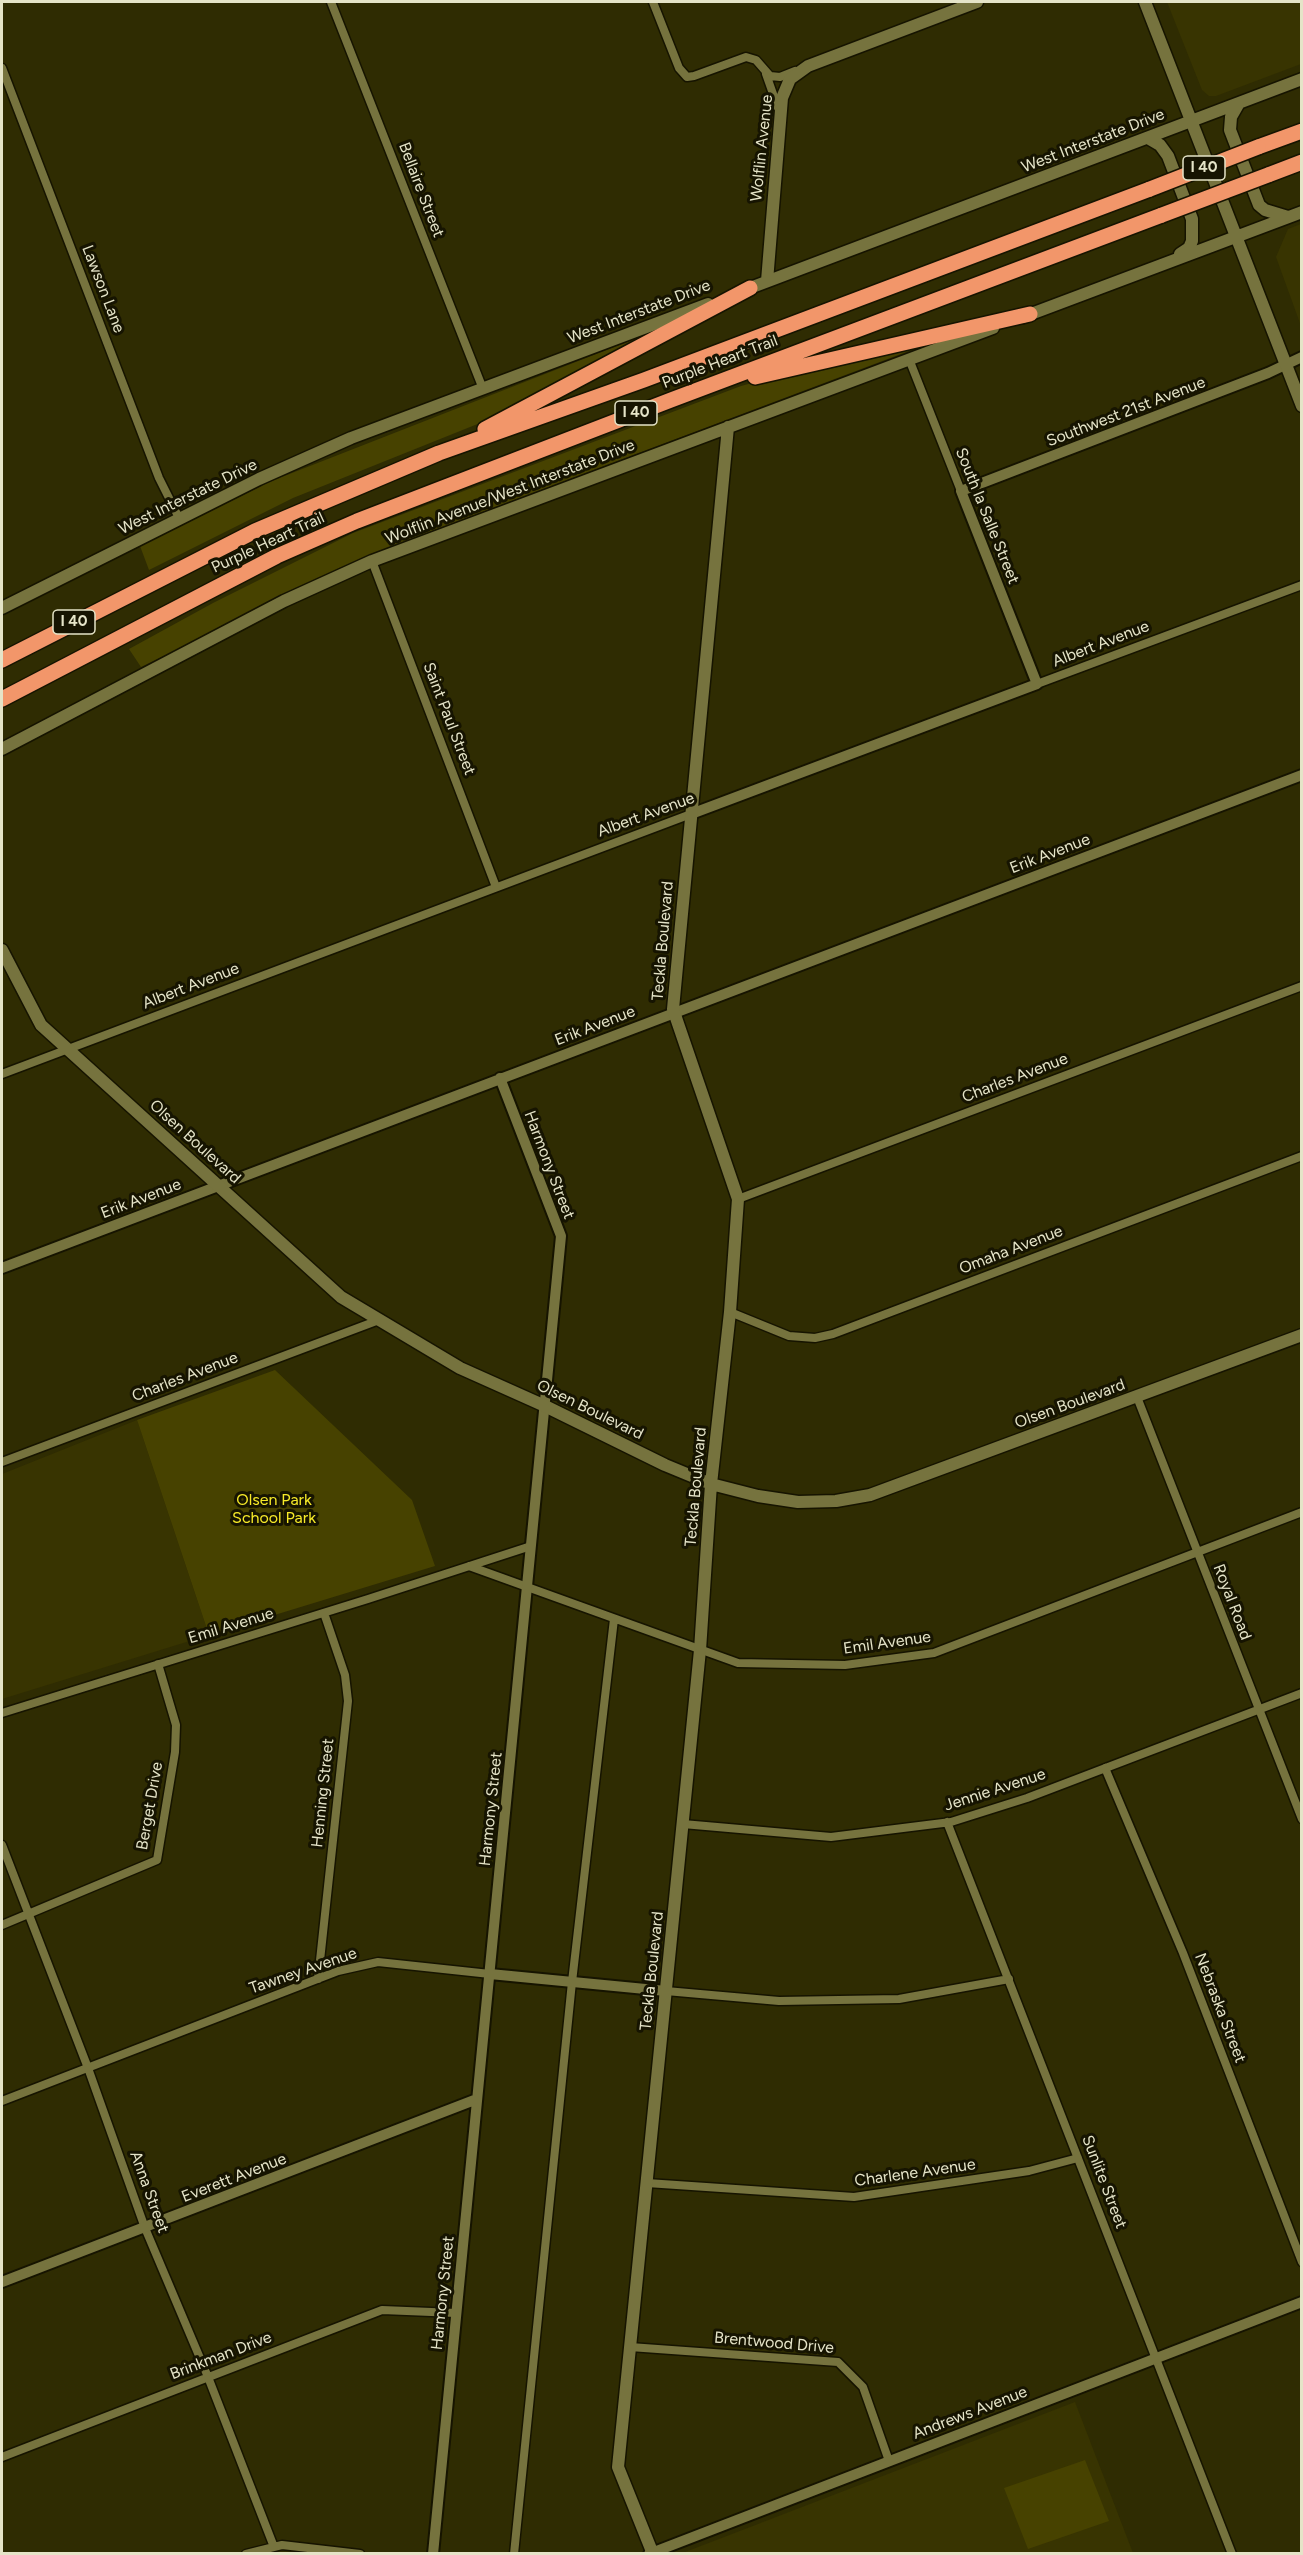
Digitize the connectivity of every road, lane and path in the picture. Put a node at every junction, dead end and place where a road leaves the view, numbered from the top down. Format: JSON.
{"nodes":[{"id":1,"x":331,"y":2,"type":"edge"},
{"id":2,"x":653,"y":2,"type":"edge"},
{"id":3,"x":977,"y":2,"type":"edge"},
{"id":4,"x":1145,"y":2,"type":"edge"},
{"id":5,"x":808,"y":66,"type":"junction"},
{"id":6,"x":2,"y":68,"type":"edge"},
{"id":7,"x":766,"y":74,"type":"junction"},
{"id":8,"x":1302,"y":79,"type":"edge"},
{"id":9,"x":1239,"y":103,"type":"junction"},
{"id":10,"x":780,"y":119,"type":"junction"},
{"id":11,"x":1192,"y":121,"type":"junction"},
{"id":12,"x":1302,"y":131,"type":"edge"},
{"id":13,"x":1148,"y":138,"type":"junction"},
{"id":14,"x":1302,"y":162,"type":"edge"},
{"id":15,"x":1302,"y":212,"type":"edge"},
{"id":16,"x":1288,"y":217,"type":"junction"},
{"id":17,"x":1236,"y":237,"type":"junction"},
{"id":18,"x":1169,"y":262,"type":"junction"},
{"id":19,"x":767,"y":281,"type":"junction"},
{"id":20,"x":750,"y":288,"type":"junction"},
{"id":21,"x":1030,"y":314,"type":"junction"},
{"id":22,"x":1302,"y":357,"type":"edge"},
{"id":23,"x":909,"y":359,"type":"junction"},
{"id":24,"x":1286,"y":365,"type":"junction"},
{"id":25,"x":483,"y":388,"type":"junction"},
{"id":26,"x":671,"y":400,"type":"junction"},
{"id":27,"x":1302,"y":406,"type":"edge"},
{"id":28,"x":728,"y":427,"type":"junction"},
{"id":29,"x":439,"y":453,"type":"junction"},
{"id":30,"x":961,"y":491,"type":"junction"},
{"id":31,"x":180,"y":520,"type":"junction"},
{"id":32,"x":372,"y":561,"type":"junction"},
{"id":33,"x":1302,"y":585,"type":"edge"},
{"id":34,"x":2,"y":608,"type":"edge"},
{"id":35,"x":2,"y":660,"type":"edge"},
{"id":36,"x":1037,"y":684,"type":"junction"},
{"id":37,"x":2,"y":699,"type":"edge"},
{"id":38,"x":2,"y":749,"type":"edge"},
{"id":39,"x":1302,"y":775,"type":"edge"},
{"id":40,"x":691,"y":814,"type":"junction"},
{"id":41,"x":496,"y":887,"type":"junction"},
{"id":42,"x":2,"y":950,"type":"edge"},
{"id":43,"x":1302,"y":986,"type":"edge"},
{"id":44,"x":673,"y":1012,"type":"junction"},
{"id":45,"x":67,"y":1049,"type":"junction"},
{"id":46,"x":2,"y":1074,"type":"edge"},
{"id":47,"x":500,"y":1078,"type":"junction"},
{"id":48,"x":1302,"y":1156,"type":"edge"},
{"id":49,"x":218,"y":1186,"type":"junction"},
{"id":50,"x":738,"y":1199,"type":"junction"},
{"id":51,"x":2,"y":1268,"type":"edge"},
{"id":52,"x":730,"y":1312,"type":"junction"},
{"id":53,"x":379,"y":1320,"type":"junction"},
{"id":54,"x":1302,"y":1335,"type":"edge"},
{"id":55,"x":1137,"y":1396,"type":"junction"},
{"id":56,"x":545,"y":1406,"type":"junction"},
{"id":57,"x":2,"y":1462,"type":"edge"},
{"id":58,"x":711,"y":1484,"type":"junction"},
{"id":59,"x":1302,"y":1512,"type":"edge"},
{"id":60,"x":531,"y":1546,"type":"junction"},
{"id":61,"x":1197,"y":1552,"type":"junction"},
{"id":62,"x":469,"y":1566,"type":"junction"},
{"id":63,"x":527,"y":1589,"type":"junction"},
{"id":64,"x":324,"y":1613,"type":"junction"},
{"id":65,"x":614,"y":1619,"type":"junction"},
{"id":66,"x":700,"y":1650,"type":"junction"},
{"id":67,"x":158,"y":1664,"type":"junction"},
{"id":68,"x":1302,"y":1692,"type":"edge"},
{"id":69,"x":1258,"y":1709,"type":"junction"},
{"id":70,"x":2,"y":1713,"type":"edge"},
{"id":71,"x":1105,"y":1767,"type":"junction"},
{"id":72,"x":1302,"y":1818,"type":"edge"},
{"id":73,"x":947,"y":1822,"type":"junction"},
{"id":74,"x":683,"y":1824,"type":"junction"},
{"id":75,"x":2,"y":1845,"type":"edge"},
{"id":76,"x":29,"y":1914,"type":"junction"},
{"id":77,"x":2,"y":1925,"type":"edge"},
{"id":78,"x":490,"y":1974,"type":"junction"},
{"id":79,"x":318,"y":1979,"type":"junction"},
{"id":80,"x":1009,"y":1979,"type":"junction"},
{"id":81,"x":572,"y":1982,"type":"junction"},
{"id":82,"x":666,"y":1991,"type":"junction"},
{"id":83,"x":88,"y":2068,"type":"junction"},
{"id":84,"x":477,"y":2099,"type":"junction"},
{"id":85,"x":2,"y":2101,"type":"edge"},
{"id":86,"x":1078,"y":2158,"type":"junction"},
{"id":87,"x":647,"y":2183,"type":"junction"},
{"id":88,"x":145,"y":2228,"type":"junction"},
{"id":89,"x":1302,"y":2262,"type":"edge"},
{"id":90,"x":2,"y":2282,"type":"edge"},
{"id":91,"x":1302,"y":2302,"type":"edge"},
{"id":92,"x":456,"y":2313,"type":"junction"},
{"id":93,"x":630,"y":2347,"type":"junction"},
{"id":94,"x":1156,"y":2358,"type":"junction"},
{"id":95,"x":208,"y":2377,"type":"junction"},
{"id":96,"x":2,"y":2457,"type":"edge"},
{"id":97,"x":889,"y":2460,"type":"junction"},
{"id":98,"x":274,"y":2547,"type":"junction"},
{"id":99,"x":246,"y":2553,"type":"edge"},
{"id":100,"x":360,"y":2553,"type":"edge"},
{"id":101,"x":433,"y":2553,"type":"edge"},
{"id":102,"x":514,"y":2553,"type":"edge"},
{"id":103,"x":651,"y":2553,"type":"edge"},
{"id":104,"x":1232,"y":2553,"type":"edge"}],
"edges":[{"from":1,"to":25,"type":"street","name":"Bellaire Street"},
{"from":2,"to":7,"type":"street"},
{"from":3,"to":5,"type":"main road","name":"Wolflin Avenue"},
{"from":4,"to":11,"type":"main road"},
{"from":5,"to":7,"type":"street"},
{"from":5,"to":10,"type":"main road","name":"Wolflin Avenue"},
{"from":6,"to":31,"type":"street","name":"Lawson Lane"},
{"from":7,"to":10,"type":"street"},
{"from":8,"to":9,"type":"main road","name":"West Interstate Drive"},
{"from":9,"to":11,"type":"main road","name":"West Interstate Drive"},
{"from":9,"to":16,"type":"main road"},
{"from":10,"to":19,"type":"main road","name":"Wolflin Avenue"},
{"from":11,"to":13,"type":"main road","name":"West Interstate Drive"},
{"from":11,"to":17,"type":"main road"},
{"from":12,"to":29,"type":"highway","name":"Purple Heart Trail","number":"I 40","bridge":true},
{"from":13,"to":18,"type":"main road"},
{"from":13,"to":19,"type":"main road","name":"West Interstate Drive"},
{"from":14,"to":26,"type":"highway","name":"Purple Heart Trail","number":"I 40","bridge":true},
{"from":15,"to":16,"type":"main road"},
{"from":16,"to":17,"type":"main road"},
{"from":17,"to":18,"type":"main road"},
{"from":17,"to":24,"type":"main road"},
{"from":18,"to":21,"type":"main road"},
{"from":19,"to":20,"type":"main road","name":"West Interstate Drive"},
{"from":20,"to":25,"type":"main road","name":"West Interstate Drive"},
{"from":20,"to":29,"type":"highway"},
{"from":21,"to":23,"type":"main road"},
{"from":21,"to":26,"type":"highway"},
{"from":22,"to":24,"type":"street","name":"Southwest 21st Avenue"},
{"from":23,"to":28,"type":"main road"},
{"from":23,"to":30,"type":"street","name":"South la Salle Street"},
{"from":24,"to":27,"type":"main road"},
{"from":24,"to":30,"type":"street","name":"Southwest 21st Avenue"},
{"from":25,"to":31,"type":"main road","name":"West Interstate Drive"},
{"from":26,"to":37,"type":"highway","name":"Purple Heart Trail","number":"I 40"},
{"from":28,"to":32,"type":"main road","name":"Wolflin Avenue/West Interstate Drive"},
{"from":28,"to":40,"type":"main road","name":"Teckla Boulevard"},
{"from":29,"to":35,"type":"highway","name":"Purple Heart Trail","number":"I 40"},
{"from":30,"to":36,"type":"street","name":"South la Salle Street"},
{"from":31,"to":34,"type":"main road","name":"West Interstate Drive"},
{"from":32,"to":38,"type":"main road","name":"Wolflin Avenue/West Interstate Drive"},
{"from":32,"to":41,"type":"street","name":"Saint Paul Street"},
{"from":33,"to":36,"type":"street","name":"Albert Avenue"},
{"from":36,"to":40,"type":"street","name":"Albert Avenue"},
{"from":39,"to":44,"type":"street","name":"Erik Avenue"},
{"from":40,"to":41,"type":"street","name":"Albert Avenue"},
{"from":40,"to":44,"type":"main road","name":"Teckla Boulevard"},
{"from":41,"to":45,"type":"street","name":"Albert Avenue"},
{"from":42,"to":45,"type":"main road","name":"Olsen Boulevard"},
{"from":43,"to":50,"type":"street","name":"Charles Avenue"},
{"from":44,"to":47,"type":"street","name":"Erik Avenue"},
{"from":44,"to":50,"type":"main road","name":"Teckla Boulevard"},
{"from":45,"to":46,"type":"street","name":"Albert Avenue"},
{"from":45,"to":49,"type":"main road","name":"Olsen Boulevard"},
{"from":47,"to":49,"type":"street","name":"Erik Avenue"},
{"from":47,"to":56,"type":"street","name":"Harmony Street"},
{"from":48,"to":52,"type":"street","name":"Omaha Avenue"},
{"from":49,"to":51,"type":"street","name":"Erik Avenue"},
{"from":49,"to":53,"type":"main road","name":"Olsen Boulevard"},
{"from":50,"to":52,"type":"main road","name":"Teckla Boulevard"},
{"from":52,"to":58,"type":"main road","name":"Teckla Boulevard"},
{"from":53,"to":56,"type":"main road","name":"Olsen Boulevard"},
{"from":53,"to":57,"type":"street","name":"Charles Avenue"},
{"from":54,"to":55,"type":"main road","name":"Olsen Boulevard"},
{"from":55,"to":58,"type":"main road","name":"Olsen Boulevard"},
{"from":55,"to":61,"type":"street","name":"Royal Road"},
{"from":56,"to":58,"type":"main road","name":"Olsen Boulevard"},
{"from":56,"to":60,"type":"street","name":"Harmony Street"},
{"from":58,"to":66,"type":"main road","name":"Teckla Boulevard"},
{"from":59,"to":61,"type":"street","name":"Emil Avenue"},
{"from":60,"to":62,"type":"street","name":"Emil Avenue"},
{"from":60,"to":63,"type":"street","name":"Harmony Street"},
{"from":61,"to":66,"type":"street","name":"Emil Avenue"},
{"from":61,"to":69,"type":"street","name":"Royal Road"},
{"from":62,"to":63,"type":"street","name":"Emil Avenue"},
{"from":62,"to":64,"type":"street","name":"Emil Avenue"},
{"from":63,"to":65,"type":"street","name":"Emil Avenue"},
{"from":63,"to":78,"type":"street","name":"Harmony Street"},
{"from":64,"to":67,"type":"street","name":"Emil Avenue"},
{"from":64,"to":79,"type":"street","name":"Henning Street"},
{"from":65,"to":66,"type":"street","name":"Emil Avenue"},
{"from":65,"to":81,"type":"street"},
{"from":66,"to":74,"type":"main road","name":"Teckla Boulevard"},
{"from":67,"to":70,"type":"street","name":"Emil Avenue"},
{"from":67,"to":76,"type":"street","name":"Berget Drive"},
{"from":68,"to":69,"type":"street","name":"Jennie Avenue"},
{"from":69,"to":71,"type":"street","name":"Jennie Avenue"},
{"from":69,"to":72,"type":"street","name":"Royal Road"},
{"from":71,"to":73,"type":"street","name":"Jennie Avenue"},
{"from":71,"to":89,"type":"street","name":"Nebraska Street"},
{"from":73,"to":74,"type":"street","name":"Jennie Avenue"},
{"from":73,"to":80,"type":"street","name":"Sunlite Street"},
{"from":74,"to":82,"type":"main road","name":"Teckla Boulevard"},
{"from":75,"to":76,"type":"street","name":"Anna Street"},
{"from":76,"to":77,"type":"street","name":"Berget Drive"},
{"from":76,"to":83,"type":"street","name":"Anna Street"},
{"from":78,"to":79,"type":"street","name":"Tawney Avenue"},
{"from":78,"to":81,"type":"street","name":"Tawney Avenue"},
{"from":78,"to":84,"type":"street","name":"Harmony Street"},
{"from":79,"to":83,"type":"street","name":"Tawney Avenue"},
{"from":80,"to":82,"type":"street"},
{"from":80,"to":86,"type":"street","name":"Sunlite Street"},
{"from":81,"to":82,"type":"street","name":"Tawney Avenue"},
{"from":81,"to":102,"type":"street"},
{"from":82,"to":87,"type":"main road","name":"Teckla Boulevard"},
{"from":83,"to":85,"type":"street","name":"Tawney Avenue"},
{"from":83,"to":88,"type":"street","name":"Anna Street"},
{"from":84,"to":88,"type":"street","name":"Everett Avenue"},
{"from":84,"to":92,"type":"street","name":"Harmony Street"},
{"from":86,"to":87,"type":"street","name":"Charlene Avenue"},
{"from":86,"to":94,"type":"street","name":"Sunlite Street"},
{"from":87,"to":93,"type":"main road","name":"Teckla Boulevard"},
{"from":88,"to":90,"type":"street","name":"Everett Avenue"},
{"from":88,"to":95,"type":"street","name":"Anna Street"},
{"from":91,"to":94,"type":"street","name":"Andrews Avenue"},
{"from":92,"to":95,"type":"street","name":"Brinkman Drive"},
{"from":92,"to":101,"type":"street","name":"Harmony Street"},
{"from":93,"to":97,"type":"street","name":"Brentwood Drive"},
{"from":93,"to":103,"type":"main road","name":"Teckla Boulevard"},
{"from":94,"to":97,"type":"street","name":"Andrews Avenue"},
{"from":94,"to":104,"type":"street","name":"Sunlite Street"},
{"from":95,"to":96,"type":"street","name":"Brinkman Drive"},
{"from":95,"to":98,"type":"street","name":"Anna Street"},
{"from":97,"to":103,"type":"street","name":"Andrews Avenue"},
{"from":98,"to":99,"type":"street"},
{"from":98,"to":100,"type":"street"}]}
